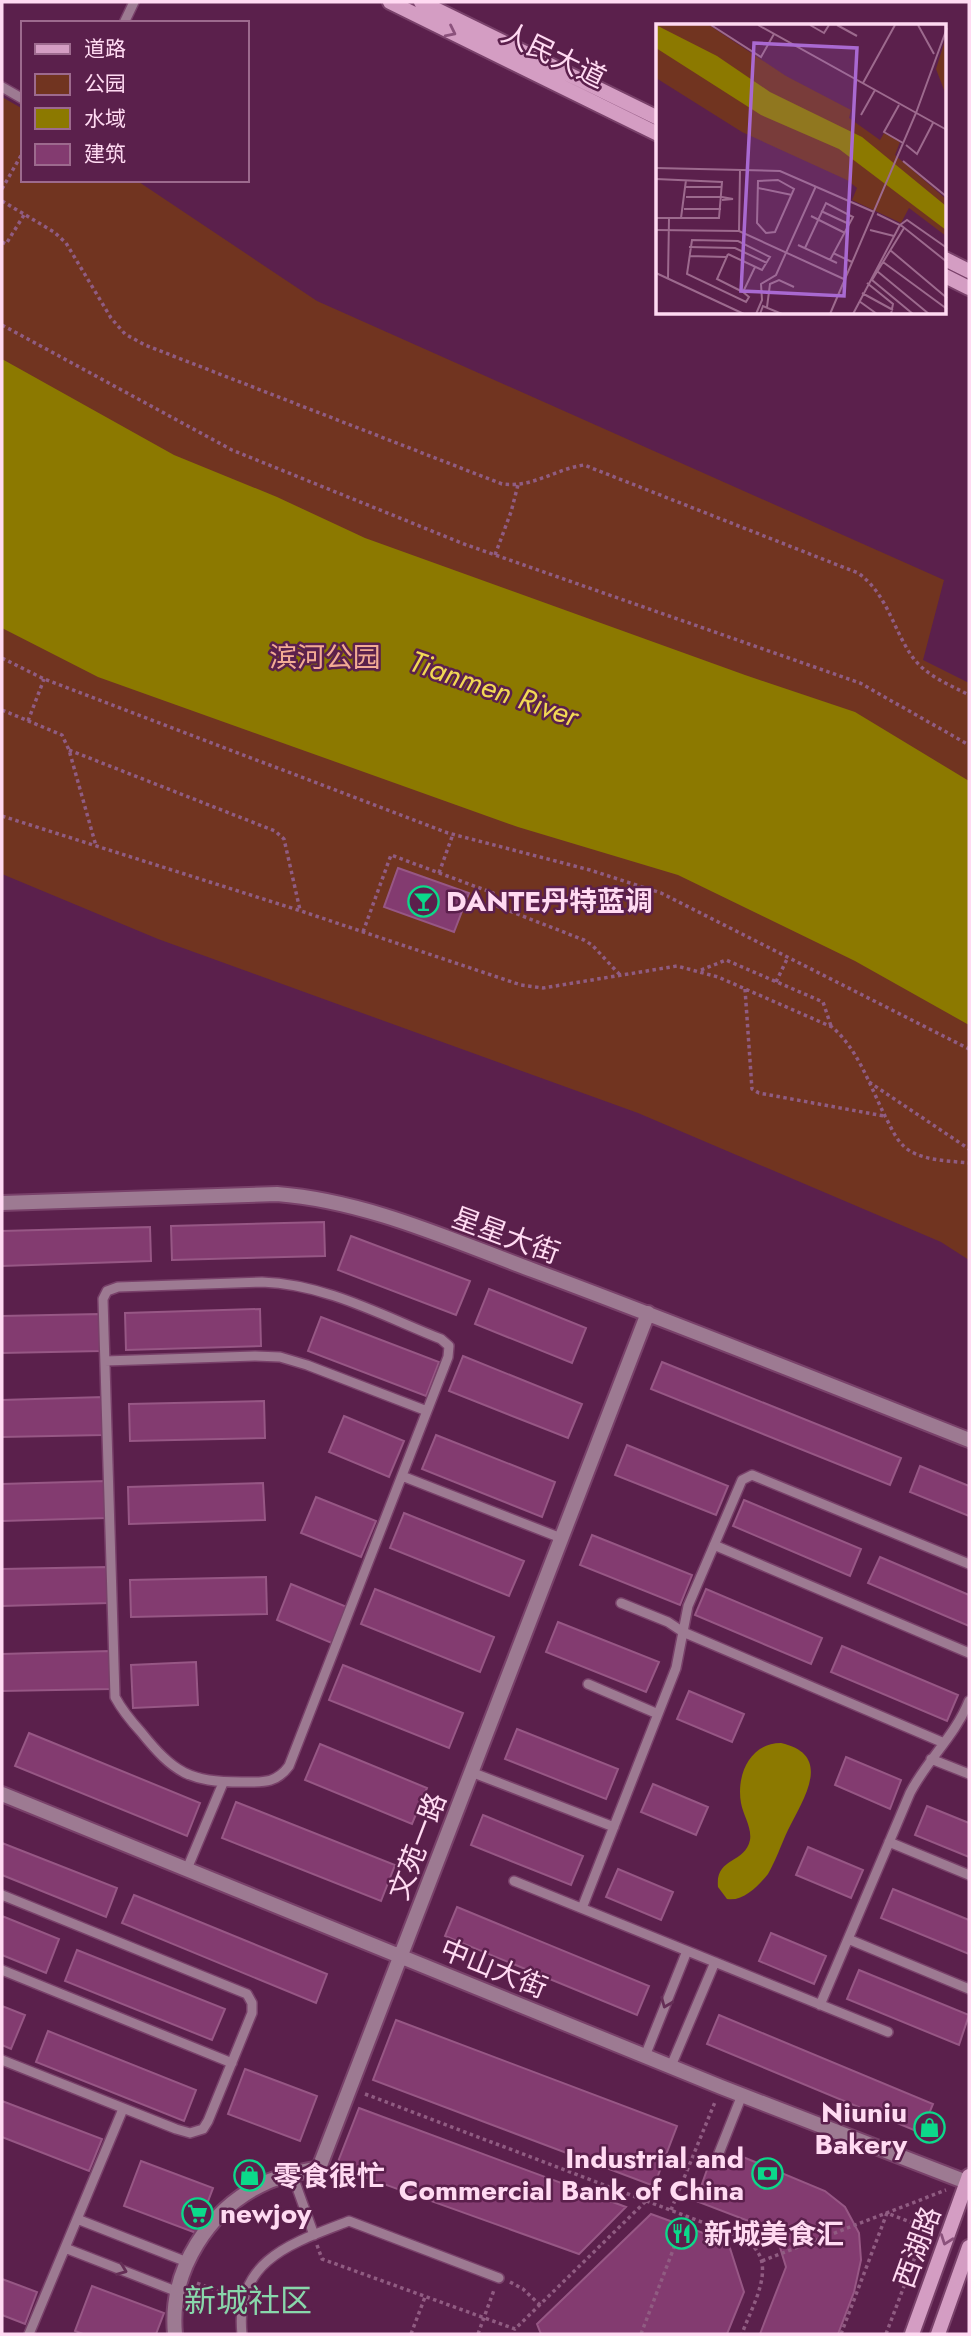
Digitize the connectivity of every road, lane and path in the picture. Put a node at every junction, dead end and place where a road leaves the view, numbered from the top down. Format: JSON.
{"nodes":[{"id":1,"x":134,"y":2,"type":"edge"},
{"id":2,"x":390,"y":2,"type":"edge"},
{"id":3,"x":421,"y":2,"type":"edge"},
{"id":4,"x":125,"y":21,"type":"edge"},
{"id":5,"x":2,"y":88,"type":"edge"},
{"id":6,"x":21,"y":98,"type":"edge"},
{"id":7,"x":656,"y":117,"type":"edge"},
{"id":8,"x":656,"y":133,"type":"edge"},
{"id":9,"x":21,"y":156,"type":"edge"},
{"id":10,"x":2,"y":189,"type":"edge"},
{"id":11,"x":2,"y":201,"type":"edge"},
{"id":12,"x":24,"y":215,"type":"junction"},
{"id":13,"x":2,"y":242,"type":"edge"},
{"id":14,"x":946,"y":260,"type":"edge"},
{"id":15,"x":969,"y":271,"type":"edge"},
{"id":16,"x":946,"y":276,"type":"edge"},
{"id":17,"x":969,"y":288,"type":"edge"},
{"id":18,"x":2,"y":325,"type":"edge"},
{"id":19,"x":518,"y":485,"type":"junction"},
{"id":20,"x":495,"y":555,"type":"junction"},
{"id":21,"x":2,"y":658,"type":"edge"},
{"id":22,"x":44,"y":679,"type":"junction"},
{"id":23,"x":969,"y":695,"type":"edge"},
{"id":24,"x":2,"y":710,"type":"edge"},
{"id":25,"x":28,"y":721,"type":"junction"},
{"id":26,"x":969,"y":745,"type":"edge"},
{"id":27,"x":69,"y":750,"type":"junction"},
{"id":28,"x":2,"y":816,"type":"edge"},
{"id":29,"x":453,"y":834,"type":"junction"},
{"id":30,"x":96,"y":846,"type":"junction"},
{"id":31,"x":439,"y":873,"type":"junction"},
{"id":32,"x":301,"y":911,"type":"junction"},
{"id":33,"x":363,"y":932,"type":"junction"},
{"id":34,"x":788,"y":957,"type":"junction"},
{"id":35,"x":699,"y":971,"type":"junction"},
{"id":36,"x":621,"y":976,"type":"junction"},
{"id":37,"x":776,"y":982,"type":"junction"},
{"id":38,"x":744,"y":989,"type":"junction"},
{"id":39,"x":832,"y":1027,"type":"junction"},
{"id":40,"x":969,"y":1049,"type":"edge"},
{"id":41,"x":868,"y":1081,"type":"junction"},
{"id":42,"x":886,"y":1117,"type":"junction"},
{"id":43,"x":969,"y":1149,"type":"edge"},
{"id":44,"x":969,"y":1163,"type":"edge"},
{"id":45,"x":2,"y":1203,"type":"edge"},
{"id":46,"x":648,"y":1313,"type":"junction"},
{"id":47,"x":105,"y":1361,"type":"junction"},
{"id":48,"x":427,"y":1411,"type":"junction"},
{"id":49,"x":969,"y":1440,"type":"edge"},
{"id":50,"x":402,"y":1476,"type":"junction"},
{"id":51,"x":561,"y":1538,"type":"junction"},
{"id":52,"x":714,"y":1545,"type":"junction"},
{"id":53,"x":969,"y":1564,"type":"edge"},
{"id":54,"x":621,"y":1603,"type":"dead end"},
{"id":55,"x":683,"y":1632,"type":"junction"},
{"id":56,"x":969,"y":1653,"type":"edge"},
{"id":57,"x":588,"y":1684,"type":"dead end"},
{"id":58,"x":969,"y":1701,"type":"edge"},
{"id":59,"x":658,"y":1713,"type":"junction"},
{"id":60,"x":944,"y":1744,"type":"junction"},
{"id":61,"x":931,"y":1759,"type":"junction"},
{"id":62,"x":471,"y":1772,"type":"junction"},
{"id":63,"x":969,"y":1774,"type":"edge"},
{"id":64,"x":223,"y":1783,"type":"junction"},
{"id":65,"x":2,"y":1794,"type":"edge"},
{"id":66,"x":614,"y":1827,"type":"junction"},
{"id":67,"x":889,"y":1842,"type":"junction"},
{"id":68,"x":187,"y":1869,"type":"junction"},
{"id":69,"x":969,"y":1875,"type":"edge"},
{"id":70,"x":514,"y":1881,"type":"dead end"},
{"id":71,"x":2,"y":1895,"type":"edge"},
{"id":72,"x":582,"y":1908,"type":"junction"},
{"id":73,"x":848,"y":1940,"type":"junction"},
{"id":74,"x":687,"y":1951,"type":"junction"},
{"id":75,"x":400,"y":1956,"type":"junction"},
{"id":76,"x":715,"y":1962,"type":"junction"},
{"id":77,"x":2,"y":1970,"type":"edge"},
{"id":78,"x":969,"y":1989,"type":"edge"},
{"id":79,"x":820,"y":2005,"type":"junction"},
{"id":80,"x":888,"y":2032,"type":"dead end"},
{"id":81,"x":645,"y":2056,"type":"junction"},
{"id":82,"x":2,"y":2060,"type":"edge"},
{"id":83,"x":232,"y":2063,"type":"junction"},
{"id":84,"x":671,"y":2066,"type":"junction"},
{"id":85,"x":349,"y":2087,"type":"junction"},
{"id":86,"x":721,"y":2087,"type":"junction"},
{"id":87,"x":742,"y":2095,"type":"junction"},
{"id":88,"x":124,"y":2109,"type":"junction"},
{"id":89,"x":717,"y":2158,"type":"dead end"},
{"id":90,"x":292,"y":2174,"type":"junction"},
{"id":91,"x":969,"y":2180,"type":"edge"},
{"id":92,"x":671,"y":2210,"type":"junction"},
{"id":93,"x":887,"y":2213,"type":"junction"},
{"id":94,"x":686,"y":2216,"type":"junction"},
{"id":95,"x":77,"y":2219,"type":"junction"},
{"id":96,"x":926,"y":2228,"type":"junction"},
{"id":97,"x":314,"y":2235,"type":"junction"},
{"id":98,"x":947,"y":2236,"type":"junction"},
{"id":99,"x":969,"y":2247,"type":"edge"},
{"id":100,"x":65,"y":2248,"type":"junction"},
{"id":101,"x":762,"y":2261,"type":"junction"},
{"id":102,"x":187,"y":2262,"type":"junction"},
{"id":103,"x":499,"y":2278,"type":"junction"},
{"id":104,"x":180,"y":2285,"type":"junction"},
{"id":105,"x":425,"y":2297,"type":"dead end"},
{"id":106,"x":243,"y":2301,"type":"junction"},
{"id":107,"x":540,"y":2305,"type":"dead end"},
{"id":108,"x":515,"y":2329,"type":"dead end"},
{"id":109,"x":29,"y":2334,"type":"edge"},
{"id":110,"x":176,"y":2334,"type":"edge"},
{"id":111,"x":242,"y":2334,"type":"edge"},
{"id":112,"x":411,"y":2334,"type":"edge"},
{"id":113,"x":478,"y":2334,"type":"edge"},
{"id":114,"x":519,"y":2334,"type":"edge"},
{"id":115,"x":641,"y":2334,"type":"edge"},
{"id":116,"x":742,"y":2334,"type":"edge"},
{"id":117,"x":841,"y":2334,"type":"edge"},
{"id":118,"x":886,"y":2334,"type":"edge"},
{"id":119,"x":912,"y":2334,"type":"edge"},
{"id":120,"x":938,"y":2334,"type":"edge"}],
"edges":[{"from":1,"to":4,"type":"lane"},
{"from":2,"to":8,"type":"main road","name":"人民大道","one_way":true},
{"from":3,"to":7,"type":"main road","name":"人民大道"},
{"from":5,"to":6,"type":"lane"},
{"from":9,"to":10,"type":"path"},
{"from":11,"to":12,"type":"path"},
{"from":12,"to":13,"type":"path"},
{"from":12,"to":19,"type":"path"},
{"from":14,"to":15,"type":"main road"},
{"from":16,"to":17,"type":"main road"},
{"from":18,"to":20,"type":"path"},
{"from":19,"to":20,"type":"path"},
{"from":19,"to":23,"type":"path"},
{"from":20,"to":26,"type":"path"},
{"from":21,"to":22,"type":"path"},
{"from":22,"to":25,"type":"path"},
{"from":22,"to":29,"type":"path"},
{"from":24,"to":25,"type":"path"},
{"from":25,"to":27,"type":"path"},
{"from":27,"to":30,"type":"path"},
{"from":27,"to":32,"type":"path"},
{"from":28,"to":30,"type":"path"},
{"from":29,"to":31,"type":"path"},
{"from":29,"to":34,"type":"path"},
{"from":30,"to":32,"type":"path"},
{"from":31,"to":33,"type":"path"},
{"from":31,"to":36,"type":"path"},
{"from":32,"to":33,"type":"path"},
{"from":33,"to":36,"type":"path"},
{"from":34,"to":37,"type":"path"},
{"from":34,"to":40,"type":"path"},
{"from":35,"to":36,"type":"path"},
{"from":35,"to":37,"type":"path"},
{"from":35,"to":38,"type":"path"},
{"from":37,"to":39,"type":"path"},
{"from":38,"to":39,"type":"path"},
{"from":38,"to":42,"type":"path"},
{"from":39,"to":41,"type":"path"},
{"from":41,"to":42,"type":"path"},
{"from":41,"to":43,"type":"path"},
{"from":42,"to":44,"type":"path"},
{"from":45,"to":46,"type":"street","name":"星星大街"},
{"from":46,"to":49,"type":"street","name":"星星大街"},
{"from":46,"to":51,"type":"street","name":"文苑一路"},
{"from":47,"to":48,"type":"lane"},
{"from":47,"to":48,"type":"lane"},
{"from":47,"to":64,"type":"lane"},
{"from":48,"to":50,"type":"lane"},
{"from":50,"to":51,"type":"lane"},
{"from":50,"to":64,"type":"lane"},
{"from":51,"to":62,"type":"street","name":"文苑一路"},
{"from":52,"to":53,"type":"lane"},
{"from":52,"to":55,"type":"lane"},
{"from":52,"to":56,"type":"lane"},
{"from":54,"to":55,"type":"lane"},
{"from":55,"to":59,"type":"lane"},
{"from":55,"to":60,"type":"lane"},
{"from":57,"to":59,"type":"lane"},
{"from":58,"to":60,"type":"lane"},
{"from":59,"to":66,"type":"lane"},
{"from":60,"to":61,"type":"lane"},
{"from":61,"to":63,"type":"lane"},
{"from":61,"to":67,"type":"lane"},
{"from":62,"to":66,"type":"lane"},
{"from":62,"to":75,"type":"street","name":"文苑一路"},
{"from":64,"to":68,"type":"lane"},
{"from":65,"to":68,"type":"street","name":"中山大街"},
{"from":66,"to":72,"type":"lane"},
{"from":67,"to":69,"type":"lane"},
{"from":67,"to":73,"type":"lane"},
{"from":68,"to":75,"type":"street","name":"中山大街"},
{"from":70,"to":72,"type":"lane"},
{"from":71,"to":83,"type":"lane"},
{"from":72,"to":74,"type":"lane"},
{"from":73,"to":78,"type":"lane"},
{"from":73,"to":79,"type":"lane"},
{"from":74,"to":76,"type":"lane"},
{"from":74,"to":81,"type":"lane","one_way":true},
{"from":75,"to":81,"type":"street","name":"中山大街"},
{"from":75,"to":85,"type":"street","name":"文苑一路"},
{"from":76,"to":79,"type":"lane"},
{"from":76,"to":84,"type":"lane"},
{"from":77,"to":83,"type":"lane"},
{"from":79,"to":80,"type":"lane"},
{"from":81,"to":84,"type":"street","name":"中山大街"},
{"from":82,"to":88,"type":"lane"},
{"from":83,"to":88,"type":"lane"},
{"from":84,"to":86,"type":"street","name":"中山大街"},
{"from":85,"to":90,"type":"street","name":"文苑一路"},
{"from":85,"to":92,"type":"path"},
{"from":86,"to":87,"type":"street","name":"中山大街"},
{"from":86,"to":92,"type":"path"},
{"from":87,"to":89,"type":"lane"},
{"from":87,"to":91,"type":"street","name":"中山大街"},
{"from":88,"to":95,"type":"lane"},
{"from":90,"to":97,"type":"lane"},
{"from":90,"to":102,"type":"street","name":"文苑一路"},
{"from":91,"to":93,"type":"path"},
{"from":91,"to":98,"type":"main road","name":"西湖路"},
{"from":92,"to":94,"type":"path"},
{"from":93,"to":96,"type":"path"},
{"from":93,"to":101,"type":"path"},
{"from":93,"to":117,"type":"path"},
{"from":94,"to":101,"type":"path"},
{"from":94,"to":115,"type":"path"},
{"from":95,"to":100,"type":"lane"},
{"from":95,"to":102,"type":"lane"},
{"from":96,"to":98,"type":"path"},
{"from":96,"to":118,"type":"path"},
{"from":97,"to":103,"type":"lane"},
{"from":97,"to":106,"type":"lane"},
{"from":98,"to":119,"type":"main road","name":"西湖路","one_way":true},
{"from":99,"to":120,"type":"main road","name":"西湖路"},
{"from":100,"to":104,"type":"lane","one_way":true},
{"from":100,"to":109,"type":"lane"},
{"from":101,"to":116,"type":"path"},
{"from":102,"to":104,"type":"street","name":"文苑一路"},
{"from":103,"to":107,"type":"path"},
{"from":103,"to":113,"type":"path"},
{"from":104,"to":106,"type":"path"},
{"from":104,"to":110,"type":"street","name":"文苑一路"},
{"from":105,"to":112,"type":"path"},
{"from":106,"to":111,"type":"lane"},
{"from":108,"to":114,"type":"path"}]}
